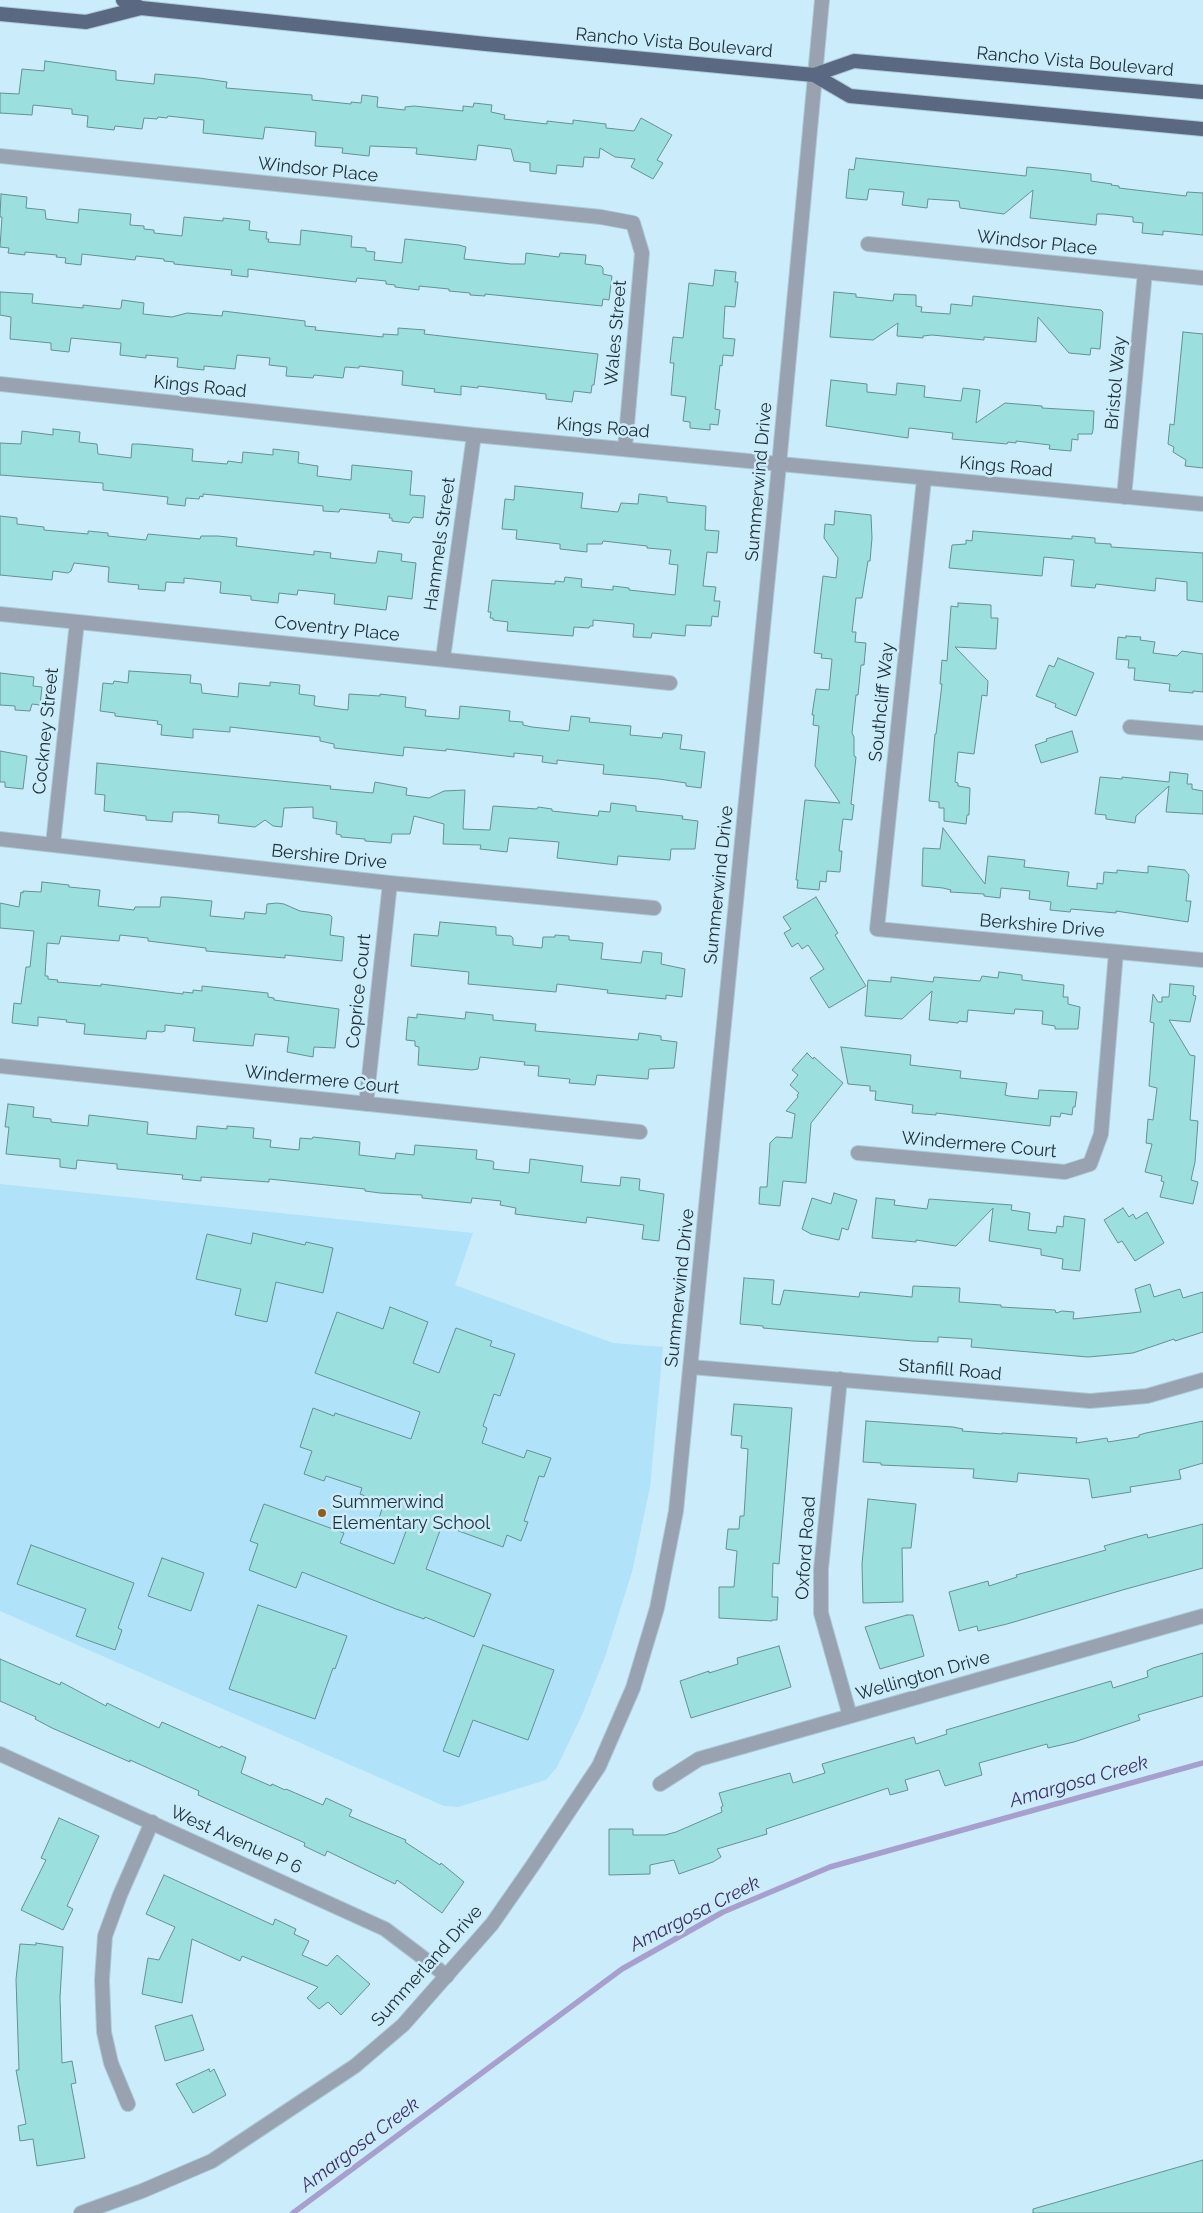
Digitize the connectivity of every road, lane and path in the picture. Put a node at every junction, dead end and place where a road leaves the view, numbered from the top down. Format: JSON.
{"nodes":[{"id":1,"x":123,"y":0,"type":"edge"},
{"id":2,"x":822,"y":0,"type":"edge"},
{"id":3,"x":141,"y":4,"type":"edge"},
{"id":4,"x":0,"y":14,"type":"edge"},
{"id":5,"x":814,"y":75,"type":"junction"},
{"id":6,"x":1203,"y":92,"type":"edge"},
{"id":7,"x":1203,"y":129,"type":"edge"},
{"id":8,"x":0,"y":156,"type":"edge"},
{"id":9,"x":633,"y":223,"type":"joint"},
{"id":10,"x":868,"y":244,"type":"dead end"},
{"id":11,"x":1145,"y":272,"type":"junction"},
{"id":12,"x":1203,"y":278,"type":"edge"},
{"id":13,"x":0,"y":384,"type":"edge"},
{"id":14,"x":474,"y":435,"type":"junction"},
{"id":15,"x":625,"y":448,"type":"junction"},
{"id":16,"x":779,"y":465,"type":"junction"},
{"id":17,"x":924,"y":478,"type":"junction"},
{"id":18,"x":1124,"y":497,"type":"junction"},
{"id":19,"x":1203,"y":504,"type":"edge"},
{"id":20,"x":0,"y":614,"type":"edge"},
{"id":21,"x":77,"y":622,"type":"junction"},
{"id":22,"x":443,"y":658,"type":"junction"},
{"id":23,"x":670,"y":683,"type":"dead end"},
{"id":24,"x":1130,"y":727,"type":"dead end"},
{"id":25,"x":1203,"y":734,"type":"edge"},
{"id":26,"x":0,"y":839,"type":"edge"},
{"id":27,"x":52,"y":844,"type":"junction"},
{"id":28,"x":390,"y":883,"type":"junction"},
{"id":29,"x":654,"y":908,"type":"dead end"},
{"id":30,"x":877,"y":929,"type":"joint"},
{"id":31,"x":1116,"y":952,"type":"junction"},
{"id":32,"x":1203,"y":960,"type":"edge"},
{"id":33,"x":0,"y":1066,"type":"edge"},
{"id":34,"x":366,"y":1104,"type":"junction"},
{"id":35,"x":640,"y":1132,"type":"dead end"},
{"id":36,"x":858,"y":1153,"type":"dead end"},
{"id":37,"x":691,"y":1367,"type":"junction"},
{"id":38,"x":840,"y":1379,"type":"junction"},
{"id":39,"x":1203,"y":1380,"type":"edge"},
{"id":40,"x":1203,"y":1616,"type":"edge"},
{"id":41,"x":631,"y":1694,"type":"joint"},
{"id":42,"x":850,"y":1716,"type":"junction"},
{"id":43,"x":0,"y":1754,"type":"edge"},
{"id":44,"x":660,"y":1784,"type":"dead end"},
{"id":45,"x":152,"y":1822,"type":"junction"},
{"id":46,"x":447,"y":1976,"type":"junction"},
{"id":47,"x":128,"y":2104,"type":"dead end"},
{"id":48,"x":81,"y":2213,"type":"edge"}],
"edges":[{"from":1,"to":3,"type":"main road","name":"Rancho Vista Boulevard"},
{"from":2,"to":5,"type":"street","name":"Summerwind Drive"},
{"from":3,"to":4,"type":"main road","name":"Rancho Vista Boulevard"},
{"from":3,"to":5,"type":"main road","name":"Rancho Vista Boulevard"},
{"from":5,"to":6,"type":"main road","name":"Rancho Vista Boulevard"},
{"from":5,"to":7,"type":"main road"},
{"from":5,"to":16,"type":"street","name":"Summerwind Drive"},
{"from":8,"to":9,"type":"street","name":"Windsor Place"},
{"from":9,"to":15,"type":"street","name":"Wales Street"},
{"from":10,"to":11,"type":"street","name":"Windsor Place"},
{"from":11,"to":12,"type":"street","name":"Windsor Place"},
{"from":11,"to":18,"type":"street","name":"Bristol Way"},
{"from":13,"to":14,"type":"street","name":"Kings Road"},
{"from":14,"to":15,"type":"street","name":"Kings Road"},
{"from":14,"to":22,"type":"street","name":"Hammels Street"},
{"from":15,"to":16,"type":"street","name":"Kings Road"},
{"from":16,"to":17,"type":"street","name":"Kings Road"},
{"from":16,"to":37,"type":"street","name":"Summerwind Drive"},
{"from":17,"to":18,"type":"street","name":"Kings Road"},
{"from":17,"to":30,"type":"street","name":"Southcliff Way"},
{"from":18,"to":19,"type":"street","name":"Kings Road"},
{"from":20,"to":21,"type":"street","name":"Coventry Place"},
{"from":21,"to":22,"type":"street","name":"Coventry Place"},
{"from":21,"to":27,"type":"street","name":"Cockney Street"},
{"from":22,"to":23,"type":"street","name":"Coventry Place"},
{"from":24,"to":25,"type":"street"},
{"from":26,"to":27,"type":"street","name":"Bershire Drive"},
{"from":27,"to":28,"type":"street","name":"Bershire Drive"},
{"from":28,"to":29,"type":"street","name":"Bershire Drive"},
{"from":28,"to":34,"type":"street","name":"Coprice Court"},
{"from":30,"to":31,"type":"street","name":"Berkshire Drive"},
{"from":31,"to":32,"type":"street","name":"Berkshire Drive"},
{"from":31,"to":36,"type":"street","name":"Windermere Court"},
{"from":33,"to":34,"type":"street","name":"Windermere Court"},
{"from":34,"to":35,"type":"street","name":"Windermere Court"},
{"from":37,"to":38,"type":"street","name":"Stanfill Road"},
{"from":37,"to":41,"type":"street","name":"Summerwind Drive"},
{"from":38,"to":39,"type":"street","name":"Stanfill Road"},
{"from":38,"to":42,"type":"street","name":"Oxford Road"},
{"from":40,"to":42,"type":"street","name":"Wellington Drive"},
{"from":41,"to":46,"type":"street","name":"Summerland Drive"},
{"from":42,"to":44,"type":"street","name":"Wellington Drive"},
{"from":43,"to":45,"type":"street","name":"West Avenue P 6"},
{"from":45,"to":46,"type":"street","name":"West Avenue P 6"},
{"from":45,"to":47,"type":"street"},
{"from":46,"to":48,"type":"street","name":"Summerland Drive"}]}
